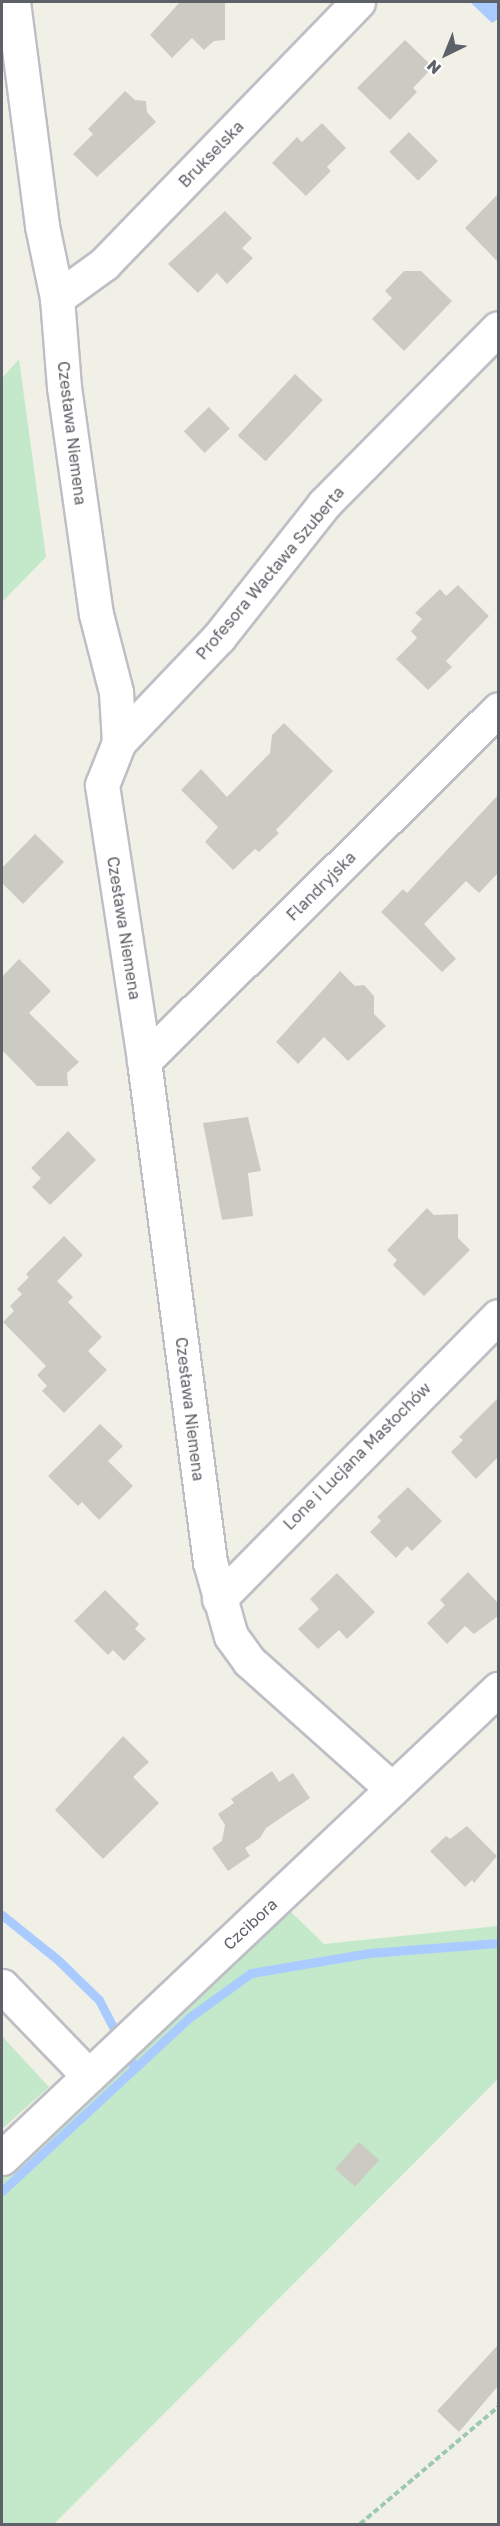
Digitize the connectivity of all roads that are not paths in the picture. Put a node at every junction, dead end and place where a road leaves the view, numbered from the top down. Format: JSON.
{"nodes":[{"id":1,"x":13,"y":2,"type":"edge"},
{"id":2,"x":358,"y":2,"type":"edge"},
{"id":3,"x":57,"y":298,"type":"junction"},
{"id":4,"x":498,"y":328,"type":"edge"},
{"id":5,"x":498,"y":710,"type":"edge"},
{"id":6,"x":119,"y":742,"type":"junction"},
{"id":7,"x":144,"y":1061,"type":"junction"},
{"id":8,"x":498,"y":1316,"type":"edge"},
{"id":9,"x":219,"y":1599,"type":"junction"},
{"id":10,"x":498,"y":1689,"type":"edge"},
{"id":11,"x":392,"y":1789,"type":"junction"},
{"id":12,"x":2,"y":1986,"type":"edge"},
{"id":13,"x":89,"y":2076,"type":"junction"},
{"id":14,"x":2,"y":2158,"type":"edge"}],
"edges":[{"from":1,"to":3,"type":"street","name":"Czesława Niemena"},
{"from":2,"to":3,"type":"street","name":"Brukselska"},
{"from":3,"to":6,"type":"street","name":"Czesława Niemena"},
{"from":4,"to":6,"type":"street","name":"Profesora Wacława Szuberta"},
{"from":5,"to":7,"type":"street","name":"Flandryjska"},
{"from":6,"to":7,"type":"street","name":"Czesława Niemena"},
{"from":7,"to":9,"type":"street","name":"Czesława Niemena"},
{"from":8,"to":9,"type":"street","name":"Lone i Lucjana Masłochów"},
{"from":9,"to":11,"type":"street","name":"Czesława Niemena"},
{"from":10,"to":11,"type":"street","name":"Czcibora"},
{"from":11,"to":13,"type":"street","name":"Czcibora"},
{"from":12,"to":13,"type":"street"},
{"from":13,"to":14,"type":"street","name":"Czcibora"}]}
